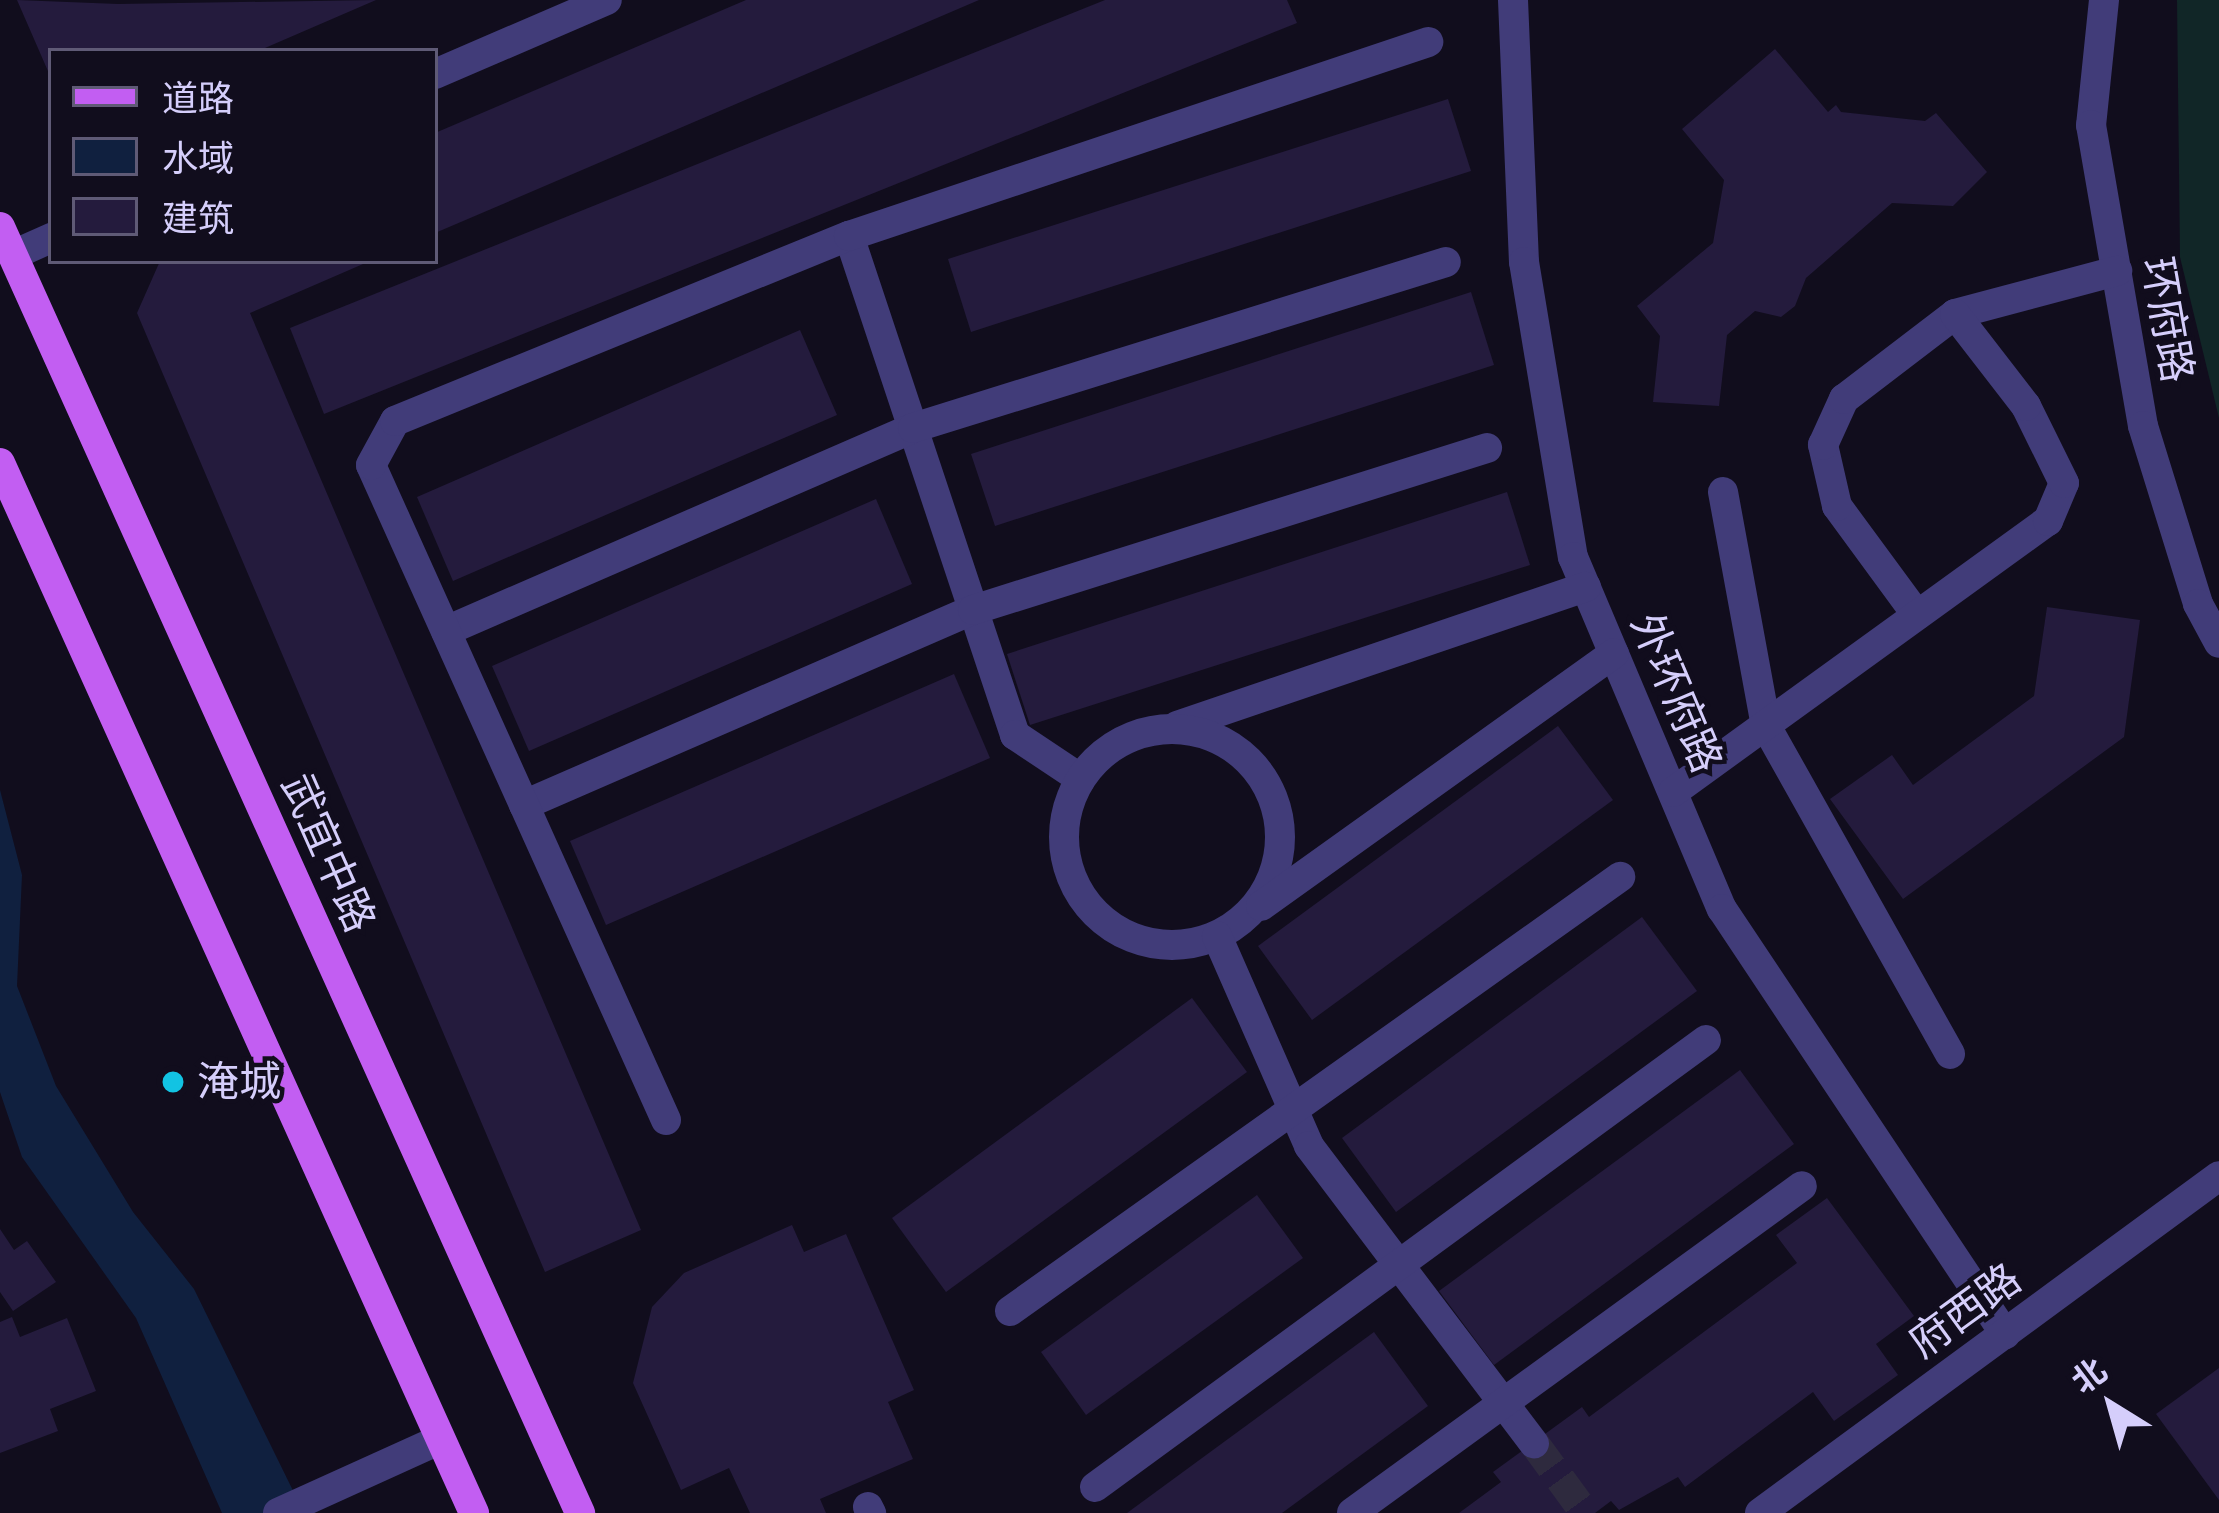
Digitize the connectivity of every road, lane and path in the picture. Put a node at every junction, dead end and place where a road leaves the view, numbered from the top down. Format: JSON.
{"nodes":[{"id":1,"x":607,"y":0,"type":"edge"},
{"id":2,"x":1513,"y":0,"type":"edge"},
{"id":3,"x":2104,"y":0,"type":"edge"},
{"id":4,"x":1428,"y":43,"type":"dead end"},
{"id":5,"x":438,"y":73,"type":"edge"},
{"id":6,"x":849,"y":236,"type":"junction"},
{"id":7,"x":48,"y":238,"type":"edge"},
{"id":8,"x":6,"y":241,"type":"edge"},
{"id":9,"x":1446,"y":262,"type":"dead end"},
{"id":10,"x":2116,"y":272,"type":"junction"},
{"id":11,"x":1955,"y":314,"type":"junction"},
{"id":12,"x":913,"y":428,"type":"junction"},
{"id":13,"x":1487,"y":448,"type":"dead end"},
{"id":14,"x":0,"y":463,"type":"edge"},
{"id":15,"x":1723,"y":492,"type":"dead end"},
{"id":16,"x":1586,"y":587,"type":"junction"},
{"id":17,"x":973,"y":610,"type":"junction"},
{"id":18,"x":1917,"y":615,"type":"junction"},
{"id":19,"x":446,"y":632,"type":"junction"},
{"id":20,"x":2219,"y":643,"type":"edge"},
{"id":21,"x":1614,"y":653,"type":"junction"},
{"id":22,"x":1766,"y":726,"type":"junction"},
{"id":23,"x":1170,"y":729,"type":"junction"},
{"id":24,"x":1081,"y":779,"type":"junction"},
{"id":25,"x":1673,"y":792,"type":"junction"},
{"id":26,"x":524,"y":805,"type":"junction"},
{"id":27,"x":1620,"y":877,"type":"dead end"},
{"id":28,"x":1246,"y":916,"type":"junction"},
{"id":29,"x":1217,"y":936,"type":"junction"},
{"id":30,"x":1706,"y":1040,"type":"dead end"},
{"id":31,"x":1950,"y":1054,"type":"dead end"},
{"id":32,"x":1293,"y":1110,"type":"junction"},
{"id":33,"x":666,"y":1120,"type":"dead end"},
{"id":34,"x":2219,"y":1176,"type":"edge"},
{"id":35,"x":1802,"y":1186,"type":"dead end"},
{"id":36,"x":1399,"y":1265,"type":"junction"},
{"id":37,"x":1010,"y":1311,"type":"dead end"},
{"id":38,"x":2005,"y":1334,"type":"junction"},
{"id":39,"x":1504,"y":1403,"type":"junction"},
{"id":40,"x":440,"y":1440,"type":"junction"},
{"id":41,"x":1534,"y":1443,"type":"tunnel mouth"},
{"id":42,"x":1096,"y":1487,"type":"dead end"},
{"id":43,"x":278,"y":1513,"type":"edge"},
{"id":44,"x":474,"y":1513,"type":"edge"},
{"id":45,"x":580,"y":1513,"type":"edge"},
{"id":46,"x":1352,"y":1513,"type":"edge"},
{"id":47,"x":1760,"y":1513,"type":"edge"}],
"edges":[{"from":1,"to":5,"type":"street"},
{"from":2,"to":16,"type":"street","name":"外环府路"},
{"from":3,"to":10,"type":"street","name":"环府路"},
{"from":4,"to":6,"type":"street"},
{"from":6,"to":12,"type":"street"},
{"from":6,"to":19,"type":"street"},
{"from":7,"to":8,"type":"street"},
{"from":8,"to":45,"type":"main road","name":"武宜中路"},
{"from":9,"to":12,"type":"street"},
{"from":10,"to":11,"type":"street"},
{"from":10,"to":20,"type":"street","name":"环府路"},
{"from":11,"to":18,"type":"street"},
{"from":11,"to":18,"type":"street"},
{"from":12,"to":17,"type":"street"},
{"from":12,"to":19,"type":"street"},
{"from":13,"to":17,"type":"street"},
{"from":14,"to":40,"type":"main road"},
{"from":15,"to":22,"type":"street"},
{"from":16,"to":21,"type":"street","name":"外环府路"},
{"from":16,"to":23,"type":"street"},
{"from":17,"to":24,"type":"street"},
{"from":17,"to":26,"type":"street"},
{"from":18,"to":22,"type":"street"},
{"from":19,"to":26,"type":"street"},
{"from":21,"to":25,"type":"street","name":"外环府路"},
{"from":21,"to":28,"type":"street"},
{"from":22,"to":25,"type":"street"},
{"from":22,"to":31,"type":"street"},
{"from":23,"to":24,"type":"street"},
{"from":23,"to":28,"type":"street"},
{"from":24,"to":29,"type":"street"},
{"from":25,"to":38,"type":"street","name":"外环府路"},
{"from":26,"to":33,"type":"street"},
{"from":27,"to":32,"type":"street"},
{"from":28,"to":29,"type":"street"},
{"from":29,"to":32,"type":"street"},
{"from":30,"to":36,"type":"street"},
{"from":32,"to":36,"type":"street"},
{"from":32,"to":37,"type":"street"},
{"from":34,"to":38,"type":"street","name":"府西路"},
{"from":35,"to":39,"type":"street"},
{"from":36,"to":39,"type":"street"},
{"from":36,"to":42,"type":"street"},
{"from":38,"to":47,"type":"street","name":"府西路"},
{"from":39,"to":41,"type":"street"},
{"from":39,"to":46,"type":"street"},
{"from":40,"to":43,"type":"street"},
{"from":40,"to":44,"type":"main road"}]}
